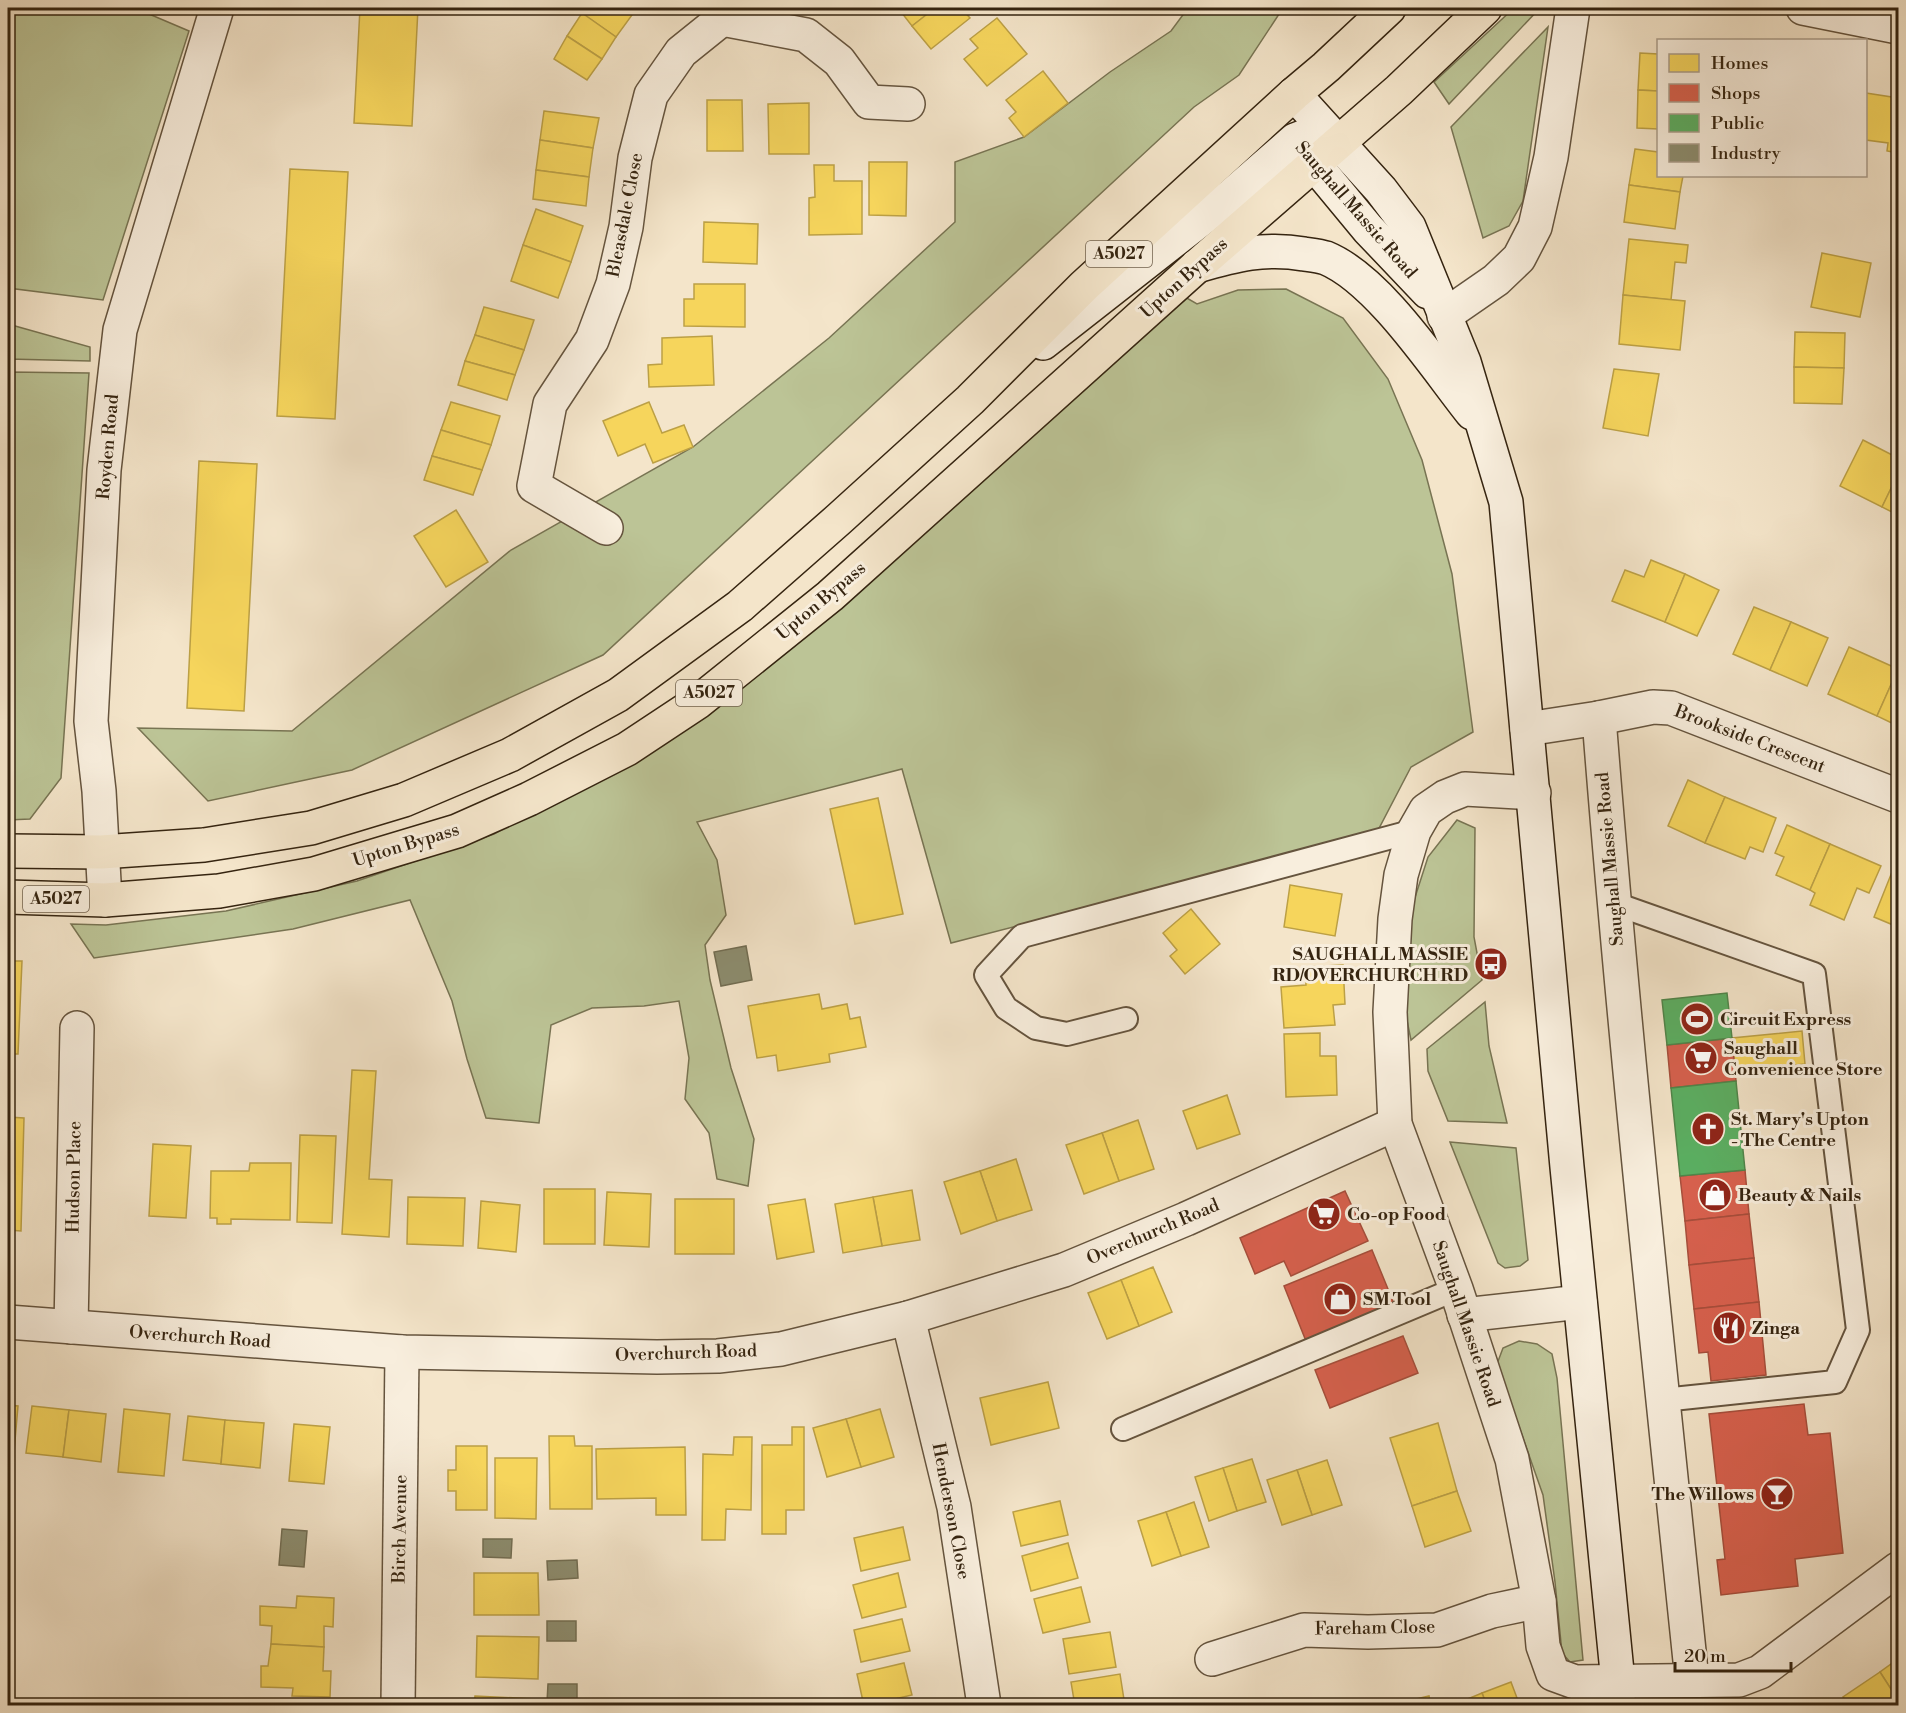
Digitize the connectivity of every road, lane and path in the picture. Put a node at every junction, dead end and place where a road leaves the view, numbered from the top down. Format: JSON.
{"nodes":[{"id":1,"x":218,"y":8,"type":"edge"},
{"id":2,"x":1389,"y":8,"type":"edge"},
{"id":3,"x":1485,"y":8,"type":"edge"},
{"id":4,"x":1573,"y":8,"type":"edge"},
{"id":5,"x":1803,"y":8,"type":"edge"},
{"id":6,"x":716,"y":13,"type":"edge"},
{"id":7,"x":1899,"y":27,"type":"edge"},
{"id":8,"x":908,"y":104,"type":"dead end"},
{"id":9,"x":1283,"y":104,"type":"junction"},
{"id":10,"x":1316,"y":149,"type":"junction"},
{"id":11,"x":1197,"y":266,"type":"junction"},
{"id":12,"x":1442,"y":310,"type":"junction"},
{"id":13,"x":970,"y":400,"type":"junction"},
{"id":14,"x":1484,"y":429,"type":"junction"},
{"id":15,"x":606,"y":528,"type":"dead end"},
{"id":16,"x":1599,"y":718,"type":"junction"},
{"id":17,"x":1527,"y":729,"type":"junction"},
{"id":18,"x":1534,"y":794,"type":"junction"},
{"id":19,"x":1899,"y":796,"type":"edge"},
{"id":20,"x":1414,"y":831,"type":"junction"},
{"id":21,"x":8,"y":851,"type":"edge"},
{"id":22,"x":101,"y":852,"type":"junction"},
{"id":23,"x":8,"y":897,"type":"edge"},
{"id":24,"x":105,"y":900,"type":"junction"},
{"id":25,"x":1613,"y":903,"type":"junction"},
{"id":26,"x":1126,"y":1019,"type":"dead end"},
{"id":27,"x":77,"y":1028,"type":"dead end"},
{"id":28,"x":1395,"y":1124,"type":"junction"},
{"id":29,"x":1460,"y":1302,"type":"junction"},
{"id":30,"x":1580,"y":1302,"type":"junction"},
{"id":31,"x":908,"y":1318,"type":"junction"},
{"id":32,"x":8,"y":1322,"type":"edge"},
{"id":33,"x":71,"y":1327,"type":"junction"},
{"id":34,"x":402,"y":1352,"type":"junction"},
{"id":35,"x":1663,"y":1400,"type":"junction"},
{"id":36,"x":1123,"y":1430,"type":"dead end"},
{"id":37,"x":1899,"y":1569,"type":"edge"},
{"id":38,"x":1539,"y":1601,"type":"junction"},
{"id":39,"x":1212,"y":1659,"type":"dead end"},
{"id":40,"x":1692,"y":1680,"type":"junction"},
{"id":41,"x":1618,"y":1694,"type":"edge"},
{"id":42,"x":984,"y":1705,"type":"edge"},
{"id":43,"x":398,"y":1706,"type":"edge"}],
"edges":[{"from":1,"to":22,"type":"street","name":"Royden Road"},
{"from":2,"to":9,"type":"main road","number":"A5027"},
{"from":3,"to":10,"type":"main road","name":"Upton Bypass","number":"A5027"},
{"from":4,"to":12,"type":"street"},
{"from":5,"to":7,"type":"street"},
{"from":6,"to":8,"type":"street"},
{"from":6,"to":15,"type":"street","name":"Bleasdale Close"},
{"from":9,"to":10,"type":"street"},
{"from":9,"to":10,"type":"street","name":"Saughall Massie Road"},
{"from":9,"to":13,"type":"main road","number":"A5027"},
{"from":10,"to":11,"type":"main road","name":"Upton Bypass","number":"A5027"},
{"from":10,"to":12,"type":"street","name":"Saughall Massie Road"},
{"from":10,"to":13,"type":"street"},
{"from":11,"to":14,"type":"street"},
{"from":11,"to":24,"type":"main road","name":"Upton Bypass","number":"A5027"},
{"from":12,"to":14,"type":"street","name":"Saughall Massie Road"},
{"from":13,"to":22,"type":"main road","number":"A5027"},
{"from":14,"to":17,"type":"street","name":"Saughall Massie Road"},
{"from":16,"to":17,"type":"street","name":"Brookside Crescent"},
{"from":16,"to":19,"type":"street","name":"Brookside Crescent"},
{"from":16,"to":25,"type":"street","name":"Saughall Massie Road"},
{"from":17,"to":18,"type":"street","name":"Saughall Massie Road"},
{"from":18,"to":20,"type":"street","name":"Saughall Massie Road"},
{"from":18,"to":30,"type":"street","name":"Saughall Massie Road"},
{"from":20,"to":26,"type":"lane"},
{"from":20,"to":28,"type":"street","name":"Saughall Massie Road"},
{"from":21,"to":22,"type":"main road","number":"A5027"},
{"from":22,"to":24,"type":"street","name":"Royden Road"},
{"from":23,"to":24,"type":"main road","name":"Upton Bypass","number":"A5027"},
{"from":25,"to":35,"type":"street","name":"Saughall Massie Road"},
{"from":25,"to":35,"type":"lane"},
{"from":27,"to":33,"type":"street","name":"Hudson Place"},
{"from":28,"to":29,"type":"street","name":"Saughall Massie Road"},
{"from":28,"to":31,"type":"street","name":"Overchurch Road"},
{"from":29,"to":30,"type":"street"},
{"from":29,"to":36,"type":"lane"},
{"from":29,"to":38,"type":"street","name":"Saughall Massie Road"},
{"from":30,"to":41,"type":"street","name":"Saughall Massie Road"},
{"from":31,"to":34,"type":"street","name":"Overchurch Road"},
{"from":31,"to":42,"type":"street","name":"Henderson Close"},
{"from":32,"to":33,"type":"street","name":"Overchurch Road"},
{"from":33,"to":34,"type":"street","name":"Overchurch Road"},
{"from":34,"to":43,"type":"street","name":"Birch Avenue"},
{"from":35,"to":40,"type":"street","name":"Saughall Massie Road"},
{"from":37,"to":40,"type":"street"},
{"from":38,"to":39,"type":"street","name":"Fareham Close"},
{"from":38,"to":41,"type":"street","name":"Saughall Massie Road"},
{"from":40,"to":41,"type":"street"}]}
